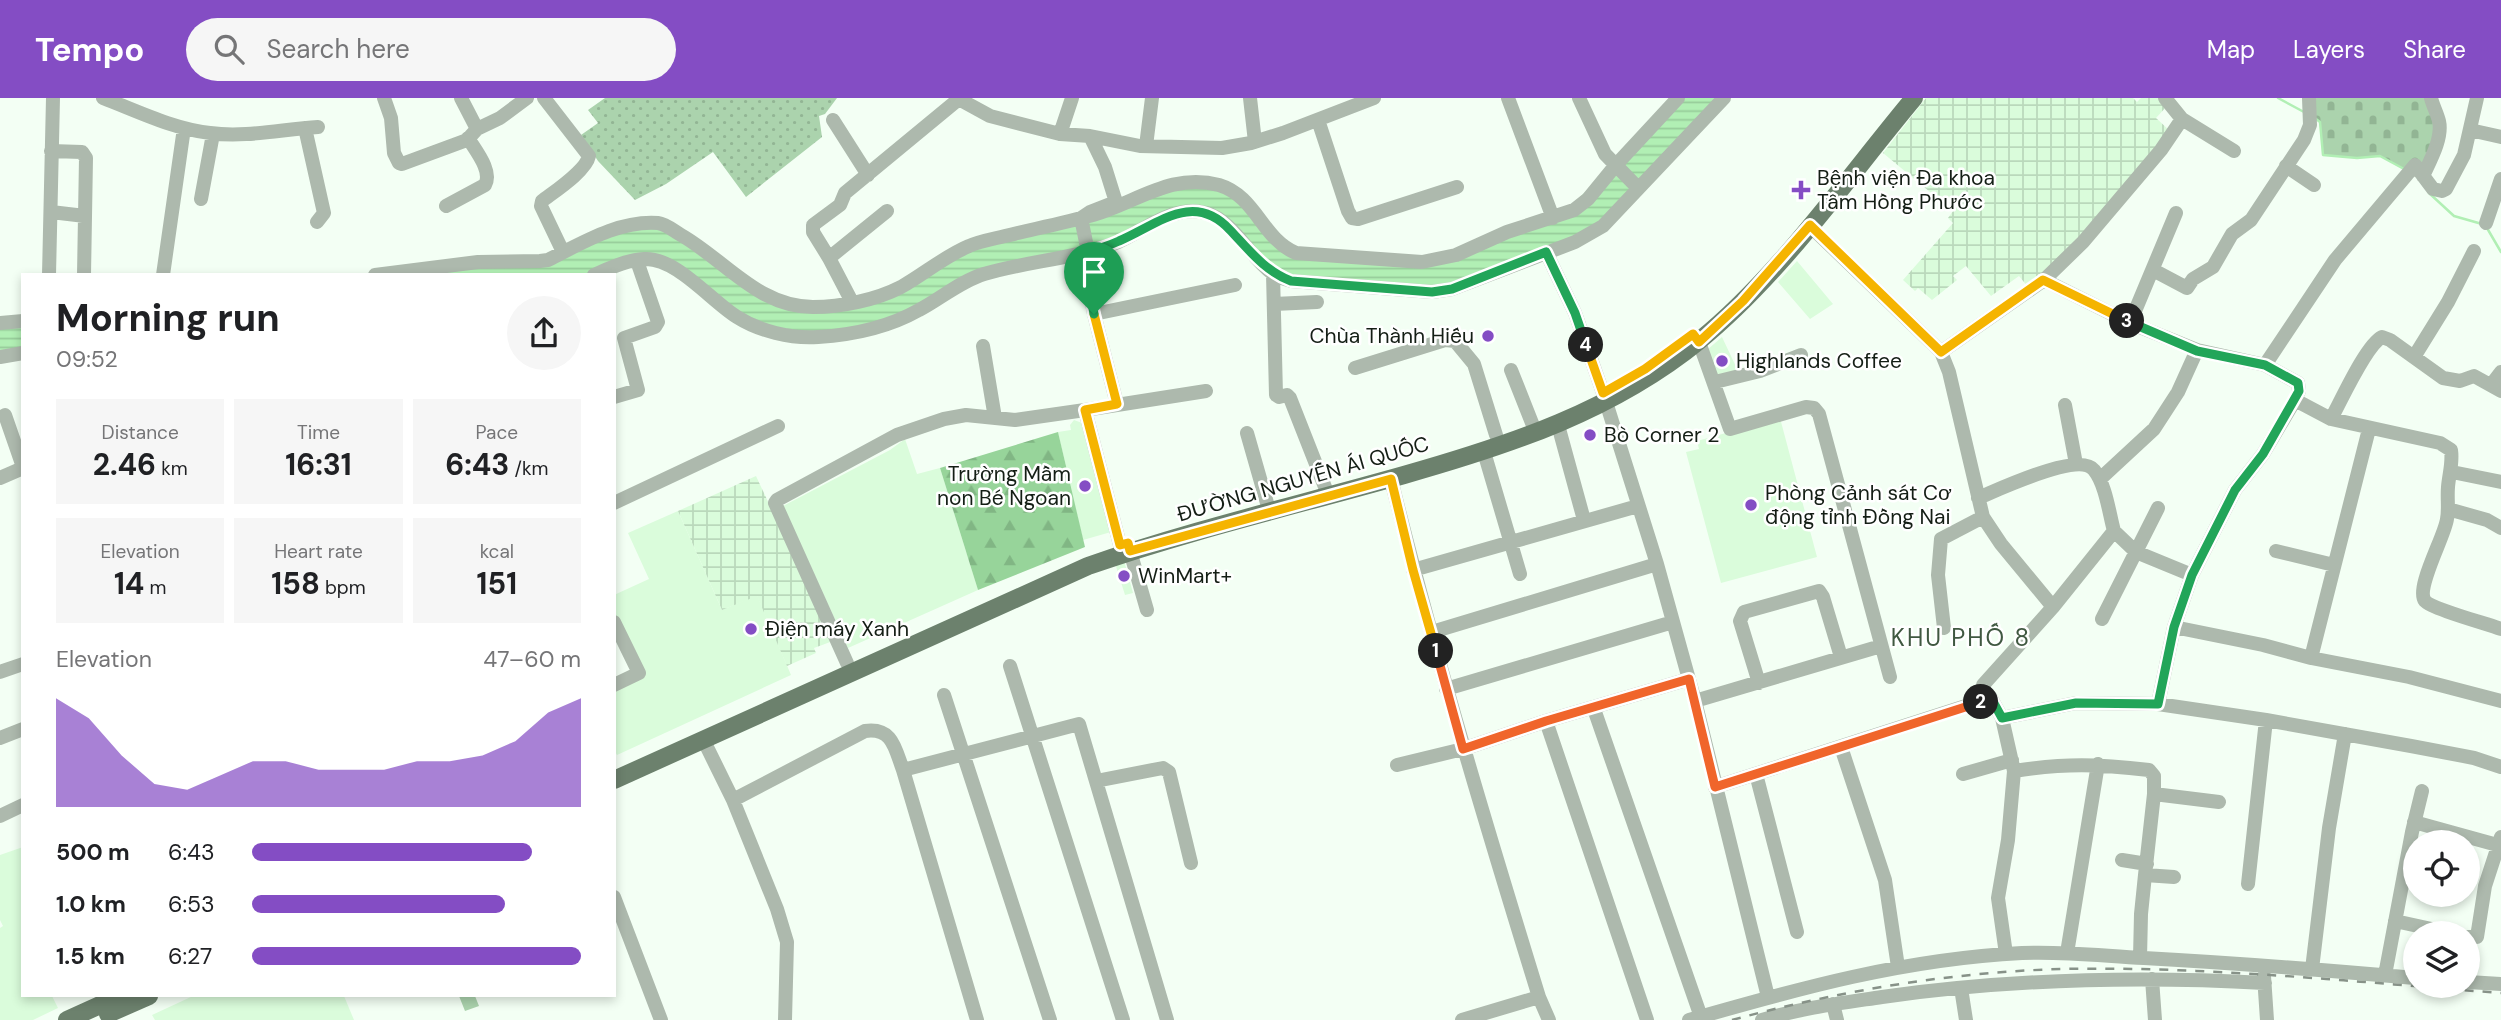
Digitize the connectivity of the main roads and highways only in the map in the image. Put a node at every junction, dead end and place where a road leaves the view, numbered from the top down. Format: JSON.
{"nodes":[{"id":1,"x":1905,"y":101,"type":"edge"},
{"id":2,"x":1696,"y":338,"type":"junction"},
{"id":3,"x":1604,"y":397,"type":"junction"},
{"id":4,"x":1125,"y":548,"type":"junction"},
{"id":5,"x":731,"y":721,"type":"junction"},
{"id":6,"x":616,"y":769,"type":"edge"},
{"id":7,"x":616,"y":779,"type":"edge"},
{"id":8,"x":118,"y":997,"type":"edge"},
{"id":9,"x":147,"y":997,"type":"edge"},
{"id":10,"x":67,"y":1020,"type":"edge"},
{"id":11,"x":96,"y":1020,"type":"edge"}],
"edges":[{"from":1,"to":2,"type":"main road","name":"ĐƯỜNG NGUYỄN ÁI QUỐC"},
{"from":1,"to":2,"type":"main road","name":"ĐƯỜNG NGUYỄN ÁI QUỐC"},
{"from":2,"to":3,"type":"main road","name":"ĐƯỜNG NGUYỄN ÁI QUỐC"},
{"from":3,"to":4,"type":"main road","name":"ĐƯỜNG NGUYỄN ÁI QUỐC"},
{"from":3,"to":4,"type":"main road","name":"ĐƯỜNG NGUYỄN ÁI QUỐC"},
{"from":4,"to":5,"type":"main road","name":"ĐƯỜNG NGUYỄN ÁI QUỐC"},
{"from":4,"to":5,"type":"main road","name":"ĐƯỜNG NGUYỄN ÁI QUỐC"},
{"from":5,"to":6,"type":"main road","name":"ĐƯỜNG NGUYỄN ÁI QUỐC"},
{"from":5,"to":7,"type":"main road","name":"ĐƯỜNG NGUYỄN ÁI QUỐC"},
{"from":8,"to":10,"type":"main road"},
{"from":9,"to":11,"type":"main road"}]}
